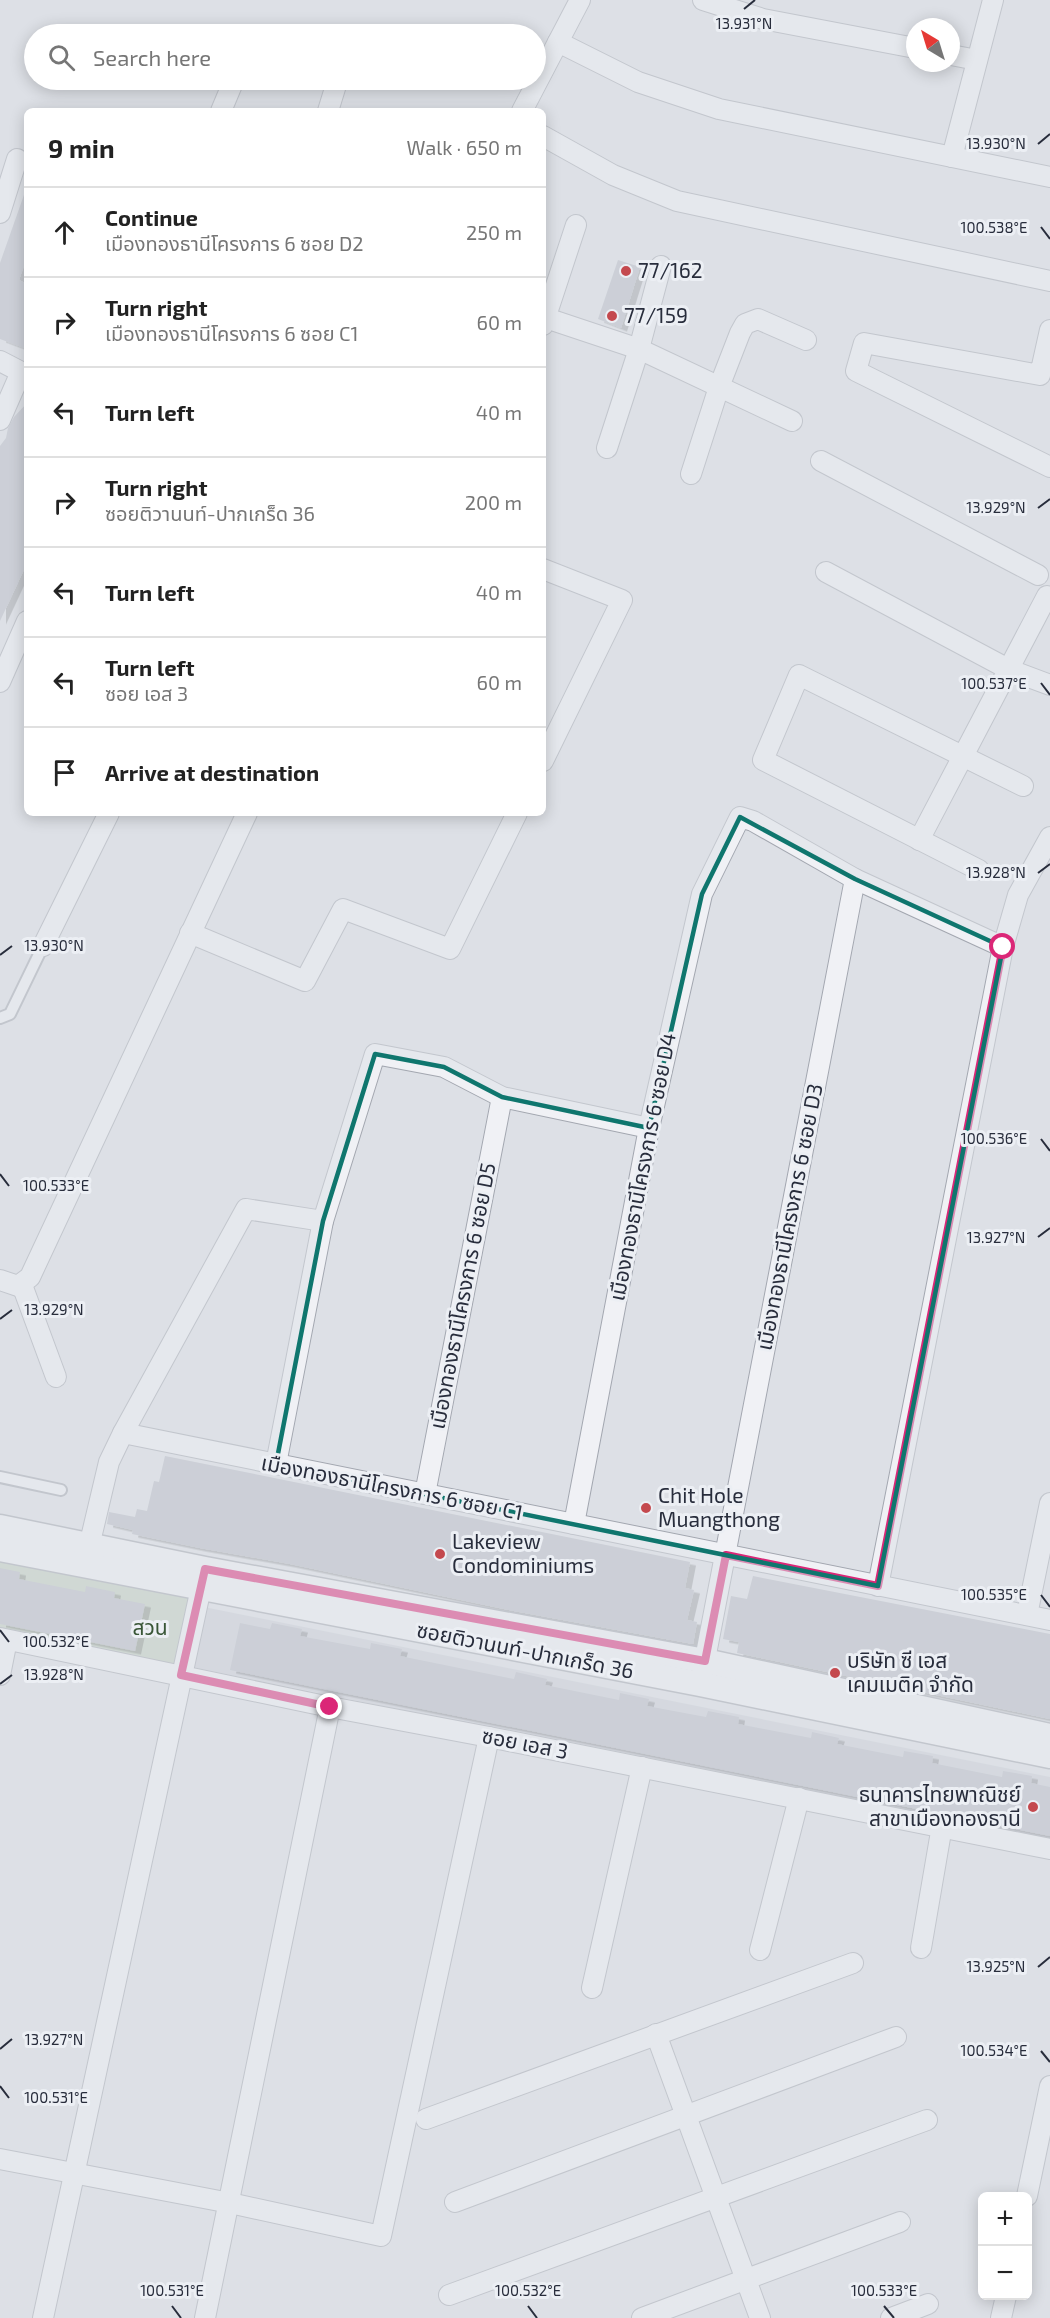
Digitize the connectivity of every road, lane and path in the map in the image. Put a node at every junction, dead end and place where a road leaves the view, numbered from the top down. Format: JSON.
{"nodes":[{"id":1,"x":580,"y":0,"type":"edge"},
{"id":2,"x":703,"y":0,"type":"edge"},
{"id":3,"x":993,"y":0,"type":"edge"},
{"id":4,"x":558,"y":42,"type":"junction"},
{"id":5,"x":906,"y":46,"type":"edge"},
{"id":6,"x":960,"y":57,"type":"edge"},
{"id":7,"x":977,"y":60,"type":"junction"},
{"id":8,"x":546,"y":65,"type":"edge"},
{"id":9,"x":230,"y":90,"type":"edge"},
{"id":10,"x":334,"y":90,"type":"edge"},
{"id":11,"x":533,"y":90,"type":"edge"},
{"id":12,"x":222,"y":108,"type":"edge"},
{"id":13,"x":329,"y":108,"type":"edge"},
{"id":14,"x":524,"y":108,"type":"edge"},
{"id":15,"x":546,"y":138,"type":"edge"},
{"id":16,"x":952,"y":157,"type":"junction"},
{"id":17,"x":15,"y":158,"type":"edge"},
{"id":18,"x":1050,"y":177,"type":"edge"},
{"id":19,"x":0,"y":213,"type":"edge"},
{"id":20,"x":576,"y":225,"type":"dead end"},
{"id":21,"x":661,"y":266,"type":"dead end"},
{"id":22,"x":1050,"y":281,"type":"edge"},
{"id":23,"x":546,"y":314,"type":"edge"},
{"id":24,"x":546,"y":321,"type":"edge"},
{"id":25,"x":1050,"y":330,"type":"edge"},
{"id":26,"x":806,"y":340,"type":"dead end"},
{"id":27,"x":639,"y":349,"type":"junction"},
{"id":28,"x":0,"y":362,"type":"edge"},
{"id":29,"x":24,"y":373,"type":"edge"},
{"id":30,"x":719,"y":387,"type":"junction"},
{"id":31,"x":0,"y":420,"type":"edge"},
{"id":32,"x":792,"y":421,"type":"dead end"},
{"id":33,"x":608,"y":448,"type":"dead end"},
{"id":34,"x":821,"y":461,"type":"dead end"},
{"id":35,"x":1050,"y":467,"type":"edge"},
{"id":36,"x":691,"y":474,"type":"dead end"},
{"id":37,"x":546,"y":570,"type":"edge"},
{"id":38,"x":1044,"y":570,"type":"edge"},
{"id":39,"x":826,"y":572,"type":"dead end"},
{"id":40,"x":1049,"y":596,"type":"edge"},
{"id":41,"x":24,"y":628,"type":"edge"},
{"id":42,"x":1010,"y":670,"type":"junction"},
{"id":43,"x":0,"y":682,"type":"edge"},
{"id":44,"x":1050,"y":685,"type":"edge"},
{"id":45,"x":546,"y":755,"type":"edge"},
{"id":46,"x":963,"y":756,"type":"junction"},
{"id":47,"x":1023,"y":786,"type":"dead end"},
{"id":48,"x":108,"y":816,"type":"edge"},
{"id":49,"x":246,"y":816,"type":"edge"},
{"id":50,"x":516,"y":816,"type":"edge"},
{"id":51,"x":1050,"y":837,"type":"edge"},
{"id":52,"x":919,"y":840,"type":"junction"},
{"id":53,"x":979,"y":870,"type":"dead end"},
{"id":54,"x":855,"y":879,"type":"junction"},
{"id":55,"x":190,"y":933,"type":"junction"},
{"id":56,"x":43,"y":946,"type":"joint"},
{"id":57,"x":1003,"y":947,"type":"junction"},
{"id":58,"x":0,"y":1018,"type":"edge"},
{"id":59,"x":502,"y":1097,"type":"junction"},
{"id":60,"x":649,"y":1128,"type":"junction"},
{"id":61,"x":323,"y":1221,"type":"junction"},
{"id":62,"x":0,"y":1280,"type":"edge"},
{"id":63,"x":22,"y":1285,"type":"junction"},
{"id":64,"x":56,"y":1377,"type":"dead end"},
{"id":65,"x":123,"y":1434,"type":"junction"},
{"id":66,"x":276,"y":1464,"type":"junction"},
{"id":67,"x":0,"y":1477,"type":"edge"},
{"id":68,"x":61,"y":1490,"type":"dead end"},
{"id":69,"x":425,"y":1494,"type":"junction"},
{"id":70,"x":1050,"y":1503,"type":"edge"},
{"id":71,"x":574,"y":1524,"type":"junction"},
{"id":72,"x":0,"y":1527,"type":"edge"},
{"id":73,"x":0,"y":1549,"type":"edge"},
{"id":74,"x":726,"y":1555,"type":"junction"},
{"id":75,"x":87,"y":1556,"type":"junction"},
{"id":76,"x":203,"y":1579,"type":"junction"},
{"id":77,"x":878,"y":1586,"type":"junction"},
{"id":78,"x":1027,"y":1615,"type":"junction"},
{"id":79,"x":1050,"y":1620,"type":"edge"},
{"id":80,"x":3,"y":1639,"type":"edge"},
{"id":81,"x":702,"y":1672,"type":"junction"},
{"id":82,"x":0,"y":1675,"type":"edge"},
{"id":83,"x":181,"y":1675,"type":"junction"},
{"id":84,"x":330,"y":1707,"type":"junction"},
{"id":85,"x":1050,"y":1736,"type":"edge"},
{"id":86,"x":489,"y":1737,"type":"junction"},
{"id":87,"x":1050,"y":1756,"type":"edge"},
{"id":88,"x":642,"y":1767,"type":"junction"},
{"id":89,"x":799,"y":1798,"type":"junction"},
{"id":90,"x":942,"y":1826,"type":"junction"},
{"id":91,"x":1050,"y":1849,"type":"edge"},
{"id":92,"x":921,"y":1948,"type":"dead end"},
{"id":93,"x":760,"y":1950,"type":"dead end"},
{"id":94,"x":854,"y":1963,"type":"dead end"},
{"id":95,"x":592,"y":1988,"type":"dead end"},
{"id":96,"x":656,"y":2034,"type":"junction"},
{"id":97,"x":896,"y":2037,"type":"dead end"},
{"id":98,"x":1050,"y":2086,"type":"edge"},
{"id":99,"x":686,"y":2116,"type":"junction"},
{"id":100,"x":426,"y":2119,"type":"dead end"},
{"id":101,"x":927,"y":2120,"type":"dead end"},
{"id":102,"x":0,"y":2159,"type":"edge"},
{"id":103,"x":73,"y":2174,"type":"junction"},
{"id":104,"x":1028,"y":2192,"type":"edge"},
{"id":105,"x":716,"y":2197,"type":"junction"},
{"id":106,"x":455,"y":2202,"type":"dead end"},
{"id":107,"x":230,"y":2203,"type":"junction"},
{"id":108,"x":900,"y":2222,"type":"dead end"},
{"id":109,"x":745,"y":2279,"type":"junction"},
{"id":110,"x":449,"y":2295,"type":"dead end"},
{"id":111,"x":1005,"y":2300,"type":"edge"},
{"id":112,"x":928,"y":2304,"type":"dead end"},
{"id":113,"x":43,"y":2318,"type":"edge"},
{"id":114,"x":205,"y":2318,"type":"edge"},
{"id":115,"x":642,"y":2318,"type":"edge"},
{"id":116,"x":760,"y":2318,"type":"edge"},
{"id":117,"x":891,"y":2318,"type":"edge"},
{"id":118,"x":1002,"y":2318,"type":"edge"}],
"edges":[{"from":1,"to":4,"type":"street"},
{"from":2,"to":5,"type":"street"},
{"from":3,"to":7,"type":"street"},
{"from":4,"to":8,"type":"street"},
{"from":4,"to":16,"type":"street"},
{"from":6,"to":7,"type":"street"},
{"from":7,"to":16,"type":"street"},
{"from":9,"to":12,"type":"street"},
{"from":10,"to":13,"type":"street"},
{"from":11,"to":14,"type":"street"},
{"from":15,"to":22,"type":"street"},
{"from":16,"to":18,"type":"street"},
{"from":17,"to":19,"type":"street"},
{"from":20,"to":23,"type":"street"},
{"from":21,"to":27,"type":"street"},
{"from":24,"to":27,"type":"street"},
{"from":25,"to":35,"type":"street"},
{"from":26,"to":30,"type":"street"},
{"from":27,"to":30,"type":"street"},
{"from":27,"to":33,"type":"street"},
{"from":28,"to":29,"type":"street"},
{"from":29,"to":31,"type":"street"},
{"from":30,"to":32,"type":"street"},
{"from":30,"to":36,"type":"street"},
{"from":34,"to":38,"type":"street"},
{"from":37,"to":45,"type":"street"},
{"from":38,"to":40,"type":"street"},
{"from":39,"to":42,"type":"street"},
{"from":40,"to":42,"type":"street"},
{"from":41,"to":43,"type":"street"},
{"from":42,"to":44,"type":"street"},
{"from":42,"to":46,"type":"street"},
{"from":46,"to":47,"type":"street"},
{"from":46,"to":52,"type":"street"},
{"from":46,"to":52,"type":"street"},
{"from":48,"to":56,"type":"street"},
{"from":49,"to":55,"type":"street"},
{"from":50,"to":55,"type":"street"},
{"from":51,"to":57,"type":"street"},
{"from":52,"to":53,"type":"street"},
{"from":54,"to":57,"type":"street"},
{"from":54,"to":60,"type":"street","name":"เมืองทองธานีโครงการ 6 ซอย D4"},
{"from":54,"to":74,"type":"street","name":"เมืองทองธานีโครงการ 6 ซอย D3"},
{"from":55,"to":63,"type":"street"},
{"from":56,"to":58,"type":"lane"},
{"from":57,"to":77,"type":"street"},
{"from":59,"to":60,"type":"street"},
{"from":59,"to":61,"type":"street"},
{"from":59,"to":69,"type":"street","name":"เมืองทองธานีโครงการ 6 ซอย D5"},
{"from":60,"to":71,"type":"street","name":"เมืองทองธานีโครงการ 6 ซอย D4"},
{"from":61,"to":65,"type":"street"},
{"from":61,"to":66,"type":"street"},
{"from":62,"to":63,"type":"street"},
{"from":63,"to":64,"type":"street"},
{"from":65,"to":66,"type":"street","name":"เมืองทองธานีโครงการ 6 ซอย C1"},
{"from":65,"to":75,"type":"street"},
{"from":66,"to":69,"type":"street","name":"เมืองทองธานีโครงการ 6 ซอย C1"},
{"from":67,"to":68,"type":"lane"},
{"from":69,"to":71,"type":"street","name":"เมืองทองธานีโครงการ 6 ซอย C1"},
{"from":70,"to":78,"type":"street"},
{"from":71,"to":74,"type":"street","name":"เมืองทองธานีโครงการ 6 ซอย C1"},
{"from":72,"to":75,"type":"street","name":"ซอยติวานนท์-ปากเกร็ด 36"},
{"from":73,"to":75,"type":"street","name":"ซอยติวานนท์-ปากเกร็ด 36"},
{"from":74,"to":77,"type":"street","name":"เมืองทองธานีโครงการ 6 ซอย C1"},
{"from":74,"to":81,"type":"street","name":"เมืองทองธานีโครงการ 6 ซอย D3"},
{"from":75,"to":76,"type":"street","name":"ซอยติวานนท์-ปากเกร็ด 36"},
{"from":76,"to":81,"type":"street","name":"ซอยติวานนท์-ปากเกร็ด 36"},
{"from":76,"to":83,"type":"street"},
{"from":77,"to":78,"type":"street","name":"เมืองทองธานีโครงการ 6 ซอย C1"},
{"from":78,"to":79,"type":"street","name":"เมืองทองธานีโครงการ 6 ซอย C1"},
{"from":80,"to":82,"type":"street"},
{"from":80,"to":83,"type":"street","name":"ซอย เอส 3"},
{"from":81,"to":85,"type":"street","name":"ซอยติวานนท์-ปากเกร็ด 36"},
{"from":81,"to":87,"type":"street","name":"ซอยติวานนท์-ปากเกร็ด 36"},
{"from":83,"to":84,"type":"street","name":"ซอย เอส 3"},
{"from":83,"to":103,"type":"street"},
{"from":84,"to":86,"type":"street","name":"ซอย เอส 3"},
{"from":84,"to":107,"type":"street"},
{"from":86,"to":88,"type":"street","name":"ซอย เอส 3"},
{"from":86,"to":107,"type":"street"},
{"from":88,"to":89,"type":"street","name":"ซอย เอส 3"},
{"from":88,"to":95,"type":"street"},
{"from":89,"to":90,"type":"street","name":"ซอย เอส 3"},
{"from":89,"to":93,"type":"street"},
{"from":90,"to":91,"type":"street","name":"ซอย เอส 3"},
{"from":90,"to":92,"type":"street"},
{"from":94,"to":96,"type":"street"},
{"from":96,"to":99,"type":"street"},
{"from":96,"to":100,"type":"street"},
{"from":97,"to":99,"type":"street"},
{"from":98,"to":104,"type":"street"},
{"from":99,"to":105,"type":"street"},
{"from":99,"to":106,"type":"street"},
{"from":101,"to":105,"type":"street"},
{"from":102,"to":103,"type":"street"},
{"from":103,"to":107,"type":"street"},
{"from":103,"to":113,"type":"street"},
{"from":105,"to":109,"type":"street"},
{"from":105,"to":110,"type":"street"},
{"from":107,"to":114,"type":"street"},
{"from":108,"to":109,"type":"street"},
{"from":109,"to":115,"type":"street"},
{"from":109,"to":116,"type":"street"},
{"from":111,"to":118,"type":"street"},
{"from":112,"to":117,"type":"street"}]}
